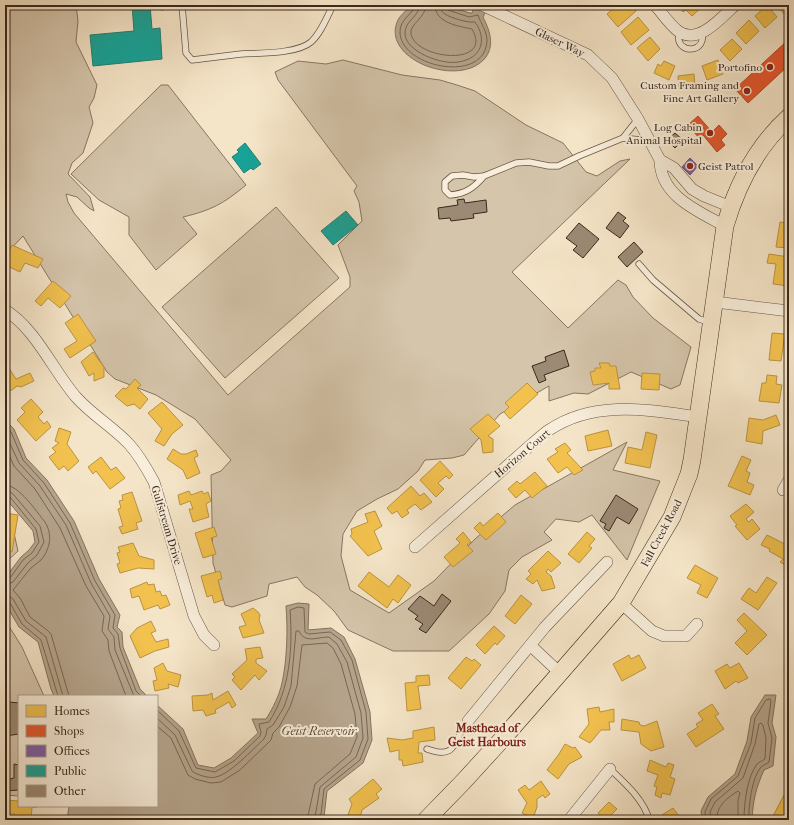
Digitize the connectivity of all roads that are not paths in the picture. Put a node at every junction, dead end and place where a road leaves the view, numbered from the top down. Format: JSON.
{"nodes":[{"id":1,"x":182,"y":5,"type":"edge"},
{"id":2,"x":333,"y":5,"type":"edge"},
{"id":3,"x":482,"y":5,"type":"edge"},
{"id":4,"x":655,"y":5,"type":"edge"},
{"id":5,"x":735,"y":5,"type":"edge"},
{"id":6,"x":789,"y":117,"type":"edge"},
{"id":7,"x":638,"y":119,"type":"junction"},
{"id":8,"x":623,"y":138,"type":"junction"},
{"id":9,"x":650,"y":141,"type":"junction"},
{"id":10,"x":660,"y":160,"type":"junction"},
{"id":11,"x":484,"y":176,"type":"junction"},
{"id":12,"x":731,"y":207,"type":"junction"},
{"id":13,"x":725,"y":226,"type":"junction"},
{"id":14,"x":639,"y":264,"type":"dead end"},
{"id":15,"x":715,"y":302,"type":"junction"},
{"id":16,"x":5,"y":310,"type":"edge"},
{"id":17,"x":789,"y":311,"type":"edge"},
{"id":18,"x":712,"y":323,"type":"junction"},
{"id":19,"x":699,"y":417,"type":"junction"},
{"id":20,"x":789,"y":480,"type":"edge"},
{"id":21,"x":783,"y":490,"type":"dead end"},
{"id":22,"x":416,"y":547,"type":"dead end"},
{"id":23,"x":606,"y":562,"type":"dead end"},
{"id":24,"x":621,"y":603,"type":"junction"},
{"id":25,"x":697,"y":624,"type":"dead end"},
{"id":26,"x":214,"y":645,"type":"dead end"},
{"id":27,"x":530,"y":645,"type":"junction"},
{"id":28,"x":560,"y":673,"type":"junction"},
{"id":29,"x":468,"y":721,"type":"joint"},
{"id":30,"x":427,"y":749,"type":"dead end"},
{"id":31,"x":610,"y":769,"type":"joint"},
{"id":32,"x":428,"y":819,"type":"edge"},
{"id":33,"x":569,"y":820,"type":"edge"},
{"id":34,"x":648,"y":820,"type":"edge"}],
"edges":[{"from":1,"to":2,"type":"lane"},
{"from":3,"to":7,"type":"street","name":"Glaser Way"},
{"from":4,"to":5,"type":"street"},
{"from":6,"to":12,"type":"main road","name":"Fall Creek Road"},
{"from":7,"to":8,"type":"lane"},
{"from":7,"to":9,"type":"street","name":"Glaser Way"},
{"from":8,"to":9,"type":"lane"},
{"from":8,"to":11,"type":"lane"},
{"from":9,"to":10,"type":"street","name":"Glaser Way"},
{"from":10,"to":12,"type":"street","name":"Glaser Way"},
{"from":10,"to":13,"type":"street","name":"Glaser Way"},
{"from":11,"to":11,"type":"lane"},
{"from":12,"to":13,"type":"main road","name":"Fall Creek Road"},
{"from":13,"to":15,"type":"main road","name":"Fall Creek Road"},
{"from":14,"to":18,"type":"lane"},
{"from":15,"to":17,"type":"street"},
{"from":15,"to":18,"type":"main road","name":"Fall Creek Road"},
{"from":16,"to":26,"type":"street","name":"Gulfstream Drive"},
{"from":18,"to":19,"type":"main road","name":"Fall Creek Road"},
{"from":19,"to":22,"type":"street","name":"Horizon Court"},
{"from":19,"to":24,"type":"main road","name":"Fall Creek Road"},
{"from":20,"to":21,"type":"street"},
{"from":23,"to":27,"type":"street"},
{"from":24,"to":25,"type":"street"},
{"from":24,"to":28,"type":"main road","name":"Fall Creek Road"},
{"from":27,"to":28,"type":"street"},
{"from":27,"to":29,"type":"street"},
{"from":28,"to":32,"type":"main road","name":"Fall Creek Road"},
{"from":29,"to":30,"type":"lane"},
{"from":31,"to":33,"type":"street"},
{"from":31,"to":34,"type":"lane"}]}
